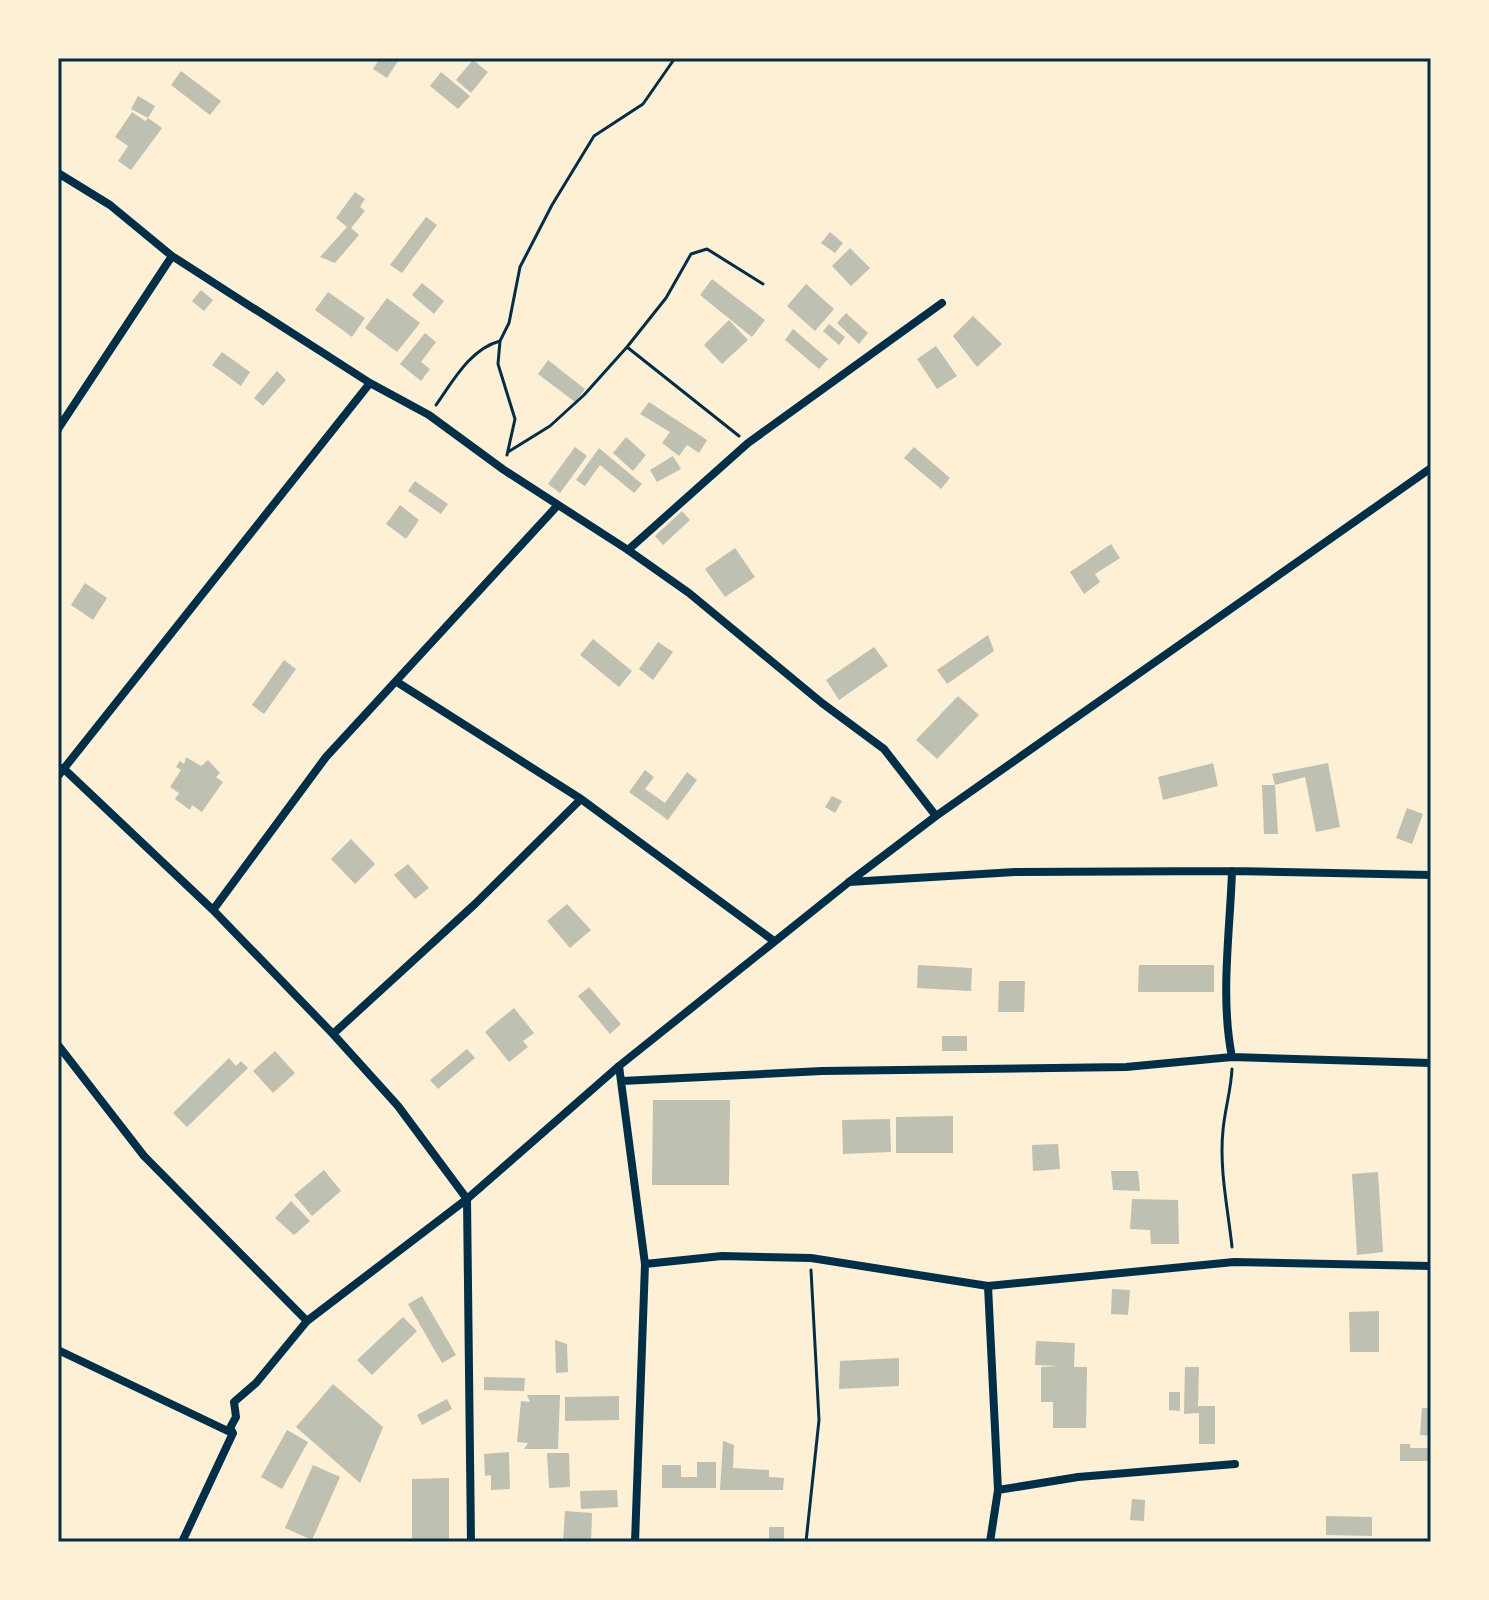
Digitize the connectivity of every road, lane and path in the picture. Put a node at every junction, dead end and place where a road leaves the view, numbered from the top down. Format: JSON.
{"nodes":[{"id":1,"x":675,"y":58,"type":"edge"},
{"id":2,"x":58,"y":173,"type":"edge"},
{"id":3,"x":172,"y":256,"type":"junction"},
{"id":4,"x":763,"y":284,"type":"dead end"},
{"id":5,"x":942,"y":303,"type":"dead end"},
{"id":6,"x":500,"y":341,"type":"junction"},
{"id":7,"x":627,"y":347,"type":"junction"},
{"id":8,"x":370,"y":383,"type":"junction"},
{"id":9,"x":58,"y":409,"type":"edge"},
{"id":10,"x":429,"y":415,"type":"junction"},
{"id":11,"x":68,"y":416,"type":"junction"},
{"id":12,"x":58,"y":429,"type":"edge"},
{"id":13,"x":748,"y":443,"type":"junction"},
{"id":14,"x":1431,"y":468,"type":"edge"},
{"id":15,"x":557,"y":506,"type":"junction"},
{"id":16,"x":628,"y":550,"type":"junction"},
{"id":17,"x":397,"y":682,"type":"junction"},
{"id":18,"x":61,"y":772,"type":"edge"},
{"id":19,"x":581,"y":799,"type":"junction"},
{"id":20,"x":936,"y":816,"type":"junction"},
{"id":21,"x":1232,"y":871,"type":"junction"},
{"id":22,"x":1431,"y":875,"type":"edge"},
{"id":23,"x":849,"y":882,"type":"junction"},
{"id":24,"x":213,"y":910,"type":"junction"},
{"id":25,"x":774,"y":941,"type":"junction"},
{"id":26,"x":333,"y":1034,"type":"junction"},
{"id":27,"x":58,"y":1045,"type":"edge"},
{"id":28,"x":1232,"y":1057,"type":"junction"},
{"id":29,"x":1431,"y":1063,"type":"edge"},
{"id":30,"x":619,"y":1066,"type":"junction"},
{"id":31,"x":622,"y":1081,"type":"junction"},
{"id":32,"x":467,"y":1199,"type":"junction"},
{"id":33,"x":811,"y":1258,"type":"junction"},
{"id":34,"x":1234,"y":1262,"type":"junction"},
{"id":35,"x":645,"y":1264,"type":"junction"},
{"id":36,"x":1431,"y":1266,"type":"edge"},
{"id":37,"x":988,"y":1286,"type":"junction"},
{"id":38,"x":307,"y":1321,"type":"junction"},
{"id":39,"x":58,"y":1350,"type":"edge"},
{"id":40,"x":233,"y":1433,"type":"junction"},
{"id":41,"x":1235,"y":1464,"type":"dead end"},
{"id":42,"x":998,"y":1490,"type":"junction"},
{"id":43,"x":182,"y":1542,"type":"edge"},
{"id":44,"x":471,"y":1542,"type":"edge"},
{"id":45,"x":635,"y":1542,"type":"edge"},
{"id":46,"x":806,"y":1542,"type":"edge"},
{"id":47,"x":990,"y":1542,"type":"edge"}],
"edges":[{"from":1,"to":6,"type":"path"},
{"from":2,"to":3,"type":"street"},
{"from":3,"to":8,"type":"street"},
{"from":3,"to":11,"type":"street"},
{"from":4,"to":7,"type":"path"},
{"from":5,"to":13,"type":"street"},
{"from":6,"to":7,"type":"path"},
{"from":6,"to":10,"type":"path"},
{"from":7,"to":13,"type":"path"},
{"from":8,"to":10,"type":"street"},
{"from":8,"to":18,"type":"street"},
{"from":9,"to":11,"type":"street"},
{"from":10,"to":15,"type":"street"},
{"from":11,"to":12,"type":"street"},
{"from":13,"to":16,"type":"street"},
{"from":14,"to":20,"type":"street"},
{"from":15,"to":16,"type":"street"},
{"from":15,"to":17,"type":"street"},
{"from":16,"to":20,"type":"street"},
{"from":17,"to":19,"type":"street"},
{"from":17,"to":24,"type":"street"},
{"from":18,"to":24,"type":"street"},
{"from":19,"to":25,"type":"street"},
{"from":19,"to":26,"type":"street"},
{"from":20,"to":23,"type":"street"},
{"from":21,"to":22,"type":"street"},
{"from":21,"to":23,"type":"street"},
{"from":21,"to":28,"type":"street"},
{"from":23,"to":25,"type":"street"},
{"from":24,"to":26,"type":"street"},
{"from":25,"to":30,"type":"street"},
{"from":26,"to":32,"type":"street"},
{"from":27,"to":38,"type":"street"},
{"from":28,"to":29,"type":"street"},
{"from":28,"to":31,"type":"street"},
{"from":28,"to":34,"type":"path"},
{"from":30,"to":31,"type":"street"},
{"from":30,"to":32,"type":"street"},
{"from":31,"to":35,"type":"street"},
{"from":32,"to":38,"type":"street"},
{"from":32,"to":44,"type":"street"},
{"from":33,"to":35,"type":"street"},
{"from":33,"to":37,"type":"street"},
{"from":33,"to":46,"type":"path"},
{"from":34,"to":36,"type":"street"},
{"from":34,"to":37,"type":"street"},
{"from":35,"to":45,"type":"street"},
{"from":37,"to":42,"type":"street"},
{"from":38,"to":40,"type":"street"},
{"from":39,"to":40,"type":"street"},
{"from":40,"to":43,"type":"street"},
{"from":41,"to":42,"type":"street"},
{"from":42,"to":47,"type":"street"}]}
